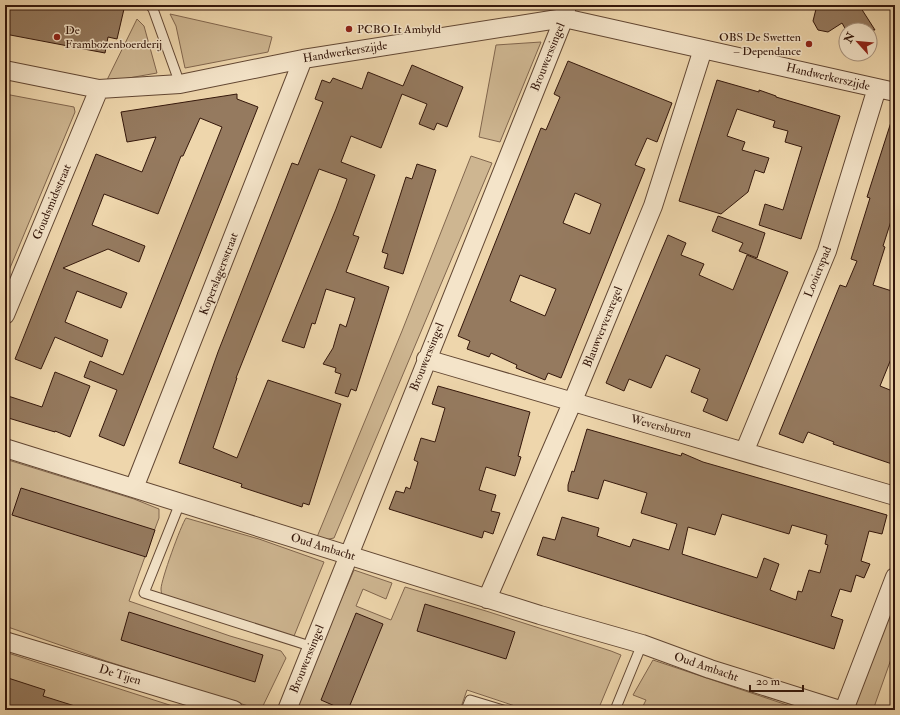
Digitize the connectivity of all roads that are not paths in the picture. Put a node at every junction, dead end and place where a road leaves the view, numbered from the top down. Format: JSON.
{"nodes":[{"id":1,"x":150,"y":5,"type":"edge"},
{"id":2,"x":565,"y":11,"type":"edge"},
{"id":3,"x":703,"y":49,"type":"junction"},
{"id":4,"x":303,"y":59,"type":"junction"},
{"id":5,"x":5,"y":70,"type":"edge"},
{"id":6,"x":180,"y":84,"type":"junction"},
{"id":7,"x":877,"y":88,"type":"junction"},
{"id":8,"x":99,"y":89,"type":"junction"},
{"id":9,"x":895,"y":92,"type":"edge"},
{"id":10,"x":5,"y":315,"type":"edge"},
{"id":11,"x":426,"y":359,"type":"junction"},
{"id":12,"x":572,"y":403,"type":"junction"},
{"id":13,"x":5,"y":448,"type":"edge"},
{"id":14,"x":744,"y":450,"type":"junction"},
{"id":15,"x":134,"y":488,"type":"junction"},
{"id":16,"x":895,"y":496,"type":"edge"},
{"id":17,"x":180,"y":503,"type":"junction"},
{"id":18,"x":348,"y":555,"type":"junction"},
{"id":19,"x":895,"y":577,"type":"edge"},
{"id":20,"x":487,"y":599,"type":"junction"},
{"id":21,"x":5,"y":641,"type":"edge"},
{"id":22,"x":642,"y":644,"type":"junction"},
{"id":23,"x":312,"y":647,"type":"junction"},
{"id":24,"x":234,"y":710,"type":"edge"},
{"id":25,"x":286,"y":710,"type":"edge"},
{"id":26,"x":466,"y":710,"type":"edge"},
{"id":27,"x":503,"y":710,"type":"edge"},
{"id":28,"x":615,"y":710,"type":"edge"},
{"id":29,"x":840,"y":710,"type":"edge"},
{"id":30,"x":844,"y":710,"type":"edge"}],
"edges":[{"from":1,"to":6,"type":"lane"},
{"from":2,"to":3,"type":"street","name":"Handwerkerszijde"},
{"from":2,"to":4,"type":"street","name":"Handwerkerszijde"},
{"from":2,"to":11,"type":"street","name":"Brouwerssingel"},
{"from":3,"to":7,"type":"street","name":"Handwerkerszijde"},
{"from":3,"to":12,"type":"street","name":"Blauwverversregel"},
{"from":4,"to":6,"type":"street","name":"Handwerkerszijde"},
{"from":4,"to":15,"type":"street","name":"Koperslagersstraat"},
{"from":5,"to":8,"type":"street","name":"Handwerkerszijde"},
{"from":6,"to":8,"type":"street","name":"Handwerkerszijde"},
{"from":7,"to":9,"type":"street","name":"Handwerkerszijde"},
{"from":7,"to":14,"type":"street","name":"Looierspad"},
{"from":8,"to":10,"type":"street","name":"Goudsmidsstraat"},
{"from":11,"to":12,"type":"street","name":"Weversburen"},
{"from":11,"to":18,"type":"street","name":"Brouwerssingel"},
{"from":12,"to":14,"type":"street","name":"Weversburen"},
{"from":12,"to":20,"type":"street","name":"Blauwverversregel"},
{"from":13,"to":15,"type":"street","name":"Oud Ambacht"},
{"from":14,"to":16,"type":"street","name":"Weversburen"},
{"from":15,"to":17,"type":"street","name":"Oud Ambacht"},
{"from":17,"to":18,"type":"street","name":"Oud Ambacht"},
{"from":17,"to":23,"type":"lane"},
{"from":18,"to":20,"type":"street","name":"Oud Ambacht"},
{"from":18,"to":23,"type":"street","name":"Brouwerssingel"},
{"from":19,"to":30,"type":"street"},
{"from":20,"to":22,"type":"street","name":"Oud Ambacht"},
{"from":21,"to":24,"type":"street","name":"De Tijen"},
{"from":22,"to":28,"type":"lane"},
{"from":22,"to":29,"type":"street","name":"Oud Ambacht"},
{"from":23,"to":25,"type":"street","name":"Brouwerssingel"},
{"from":26,"to":27,"type":"lane"}]}
